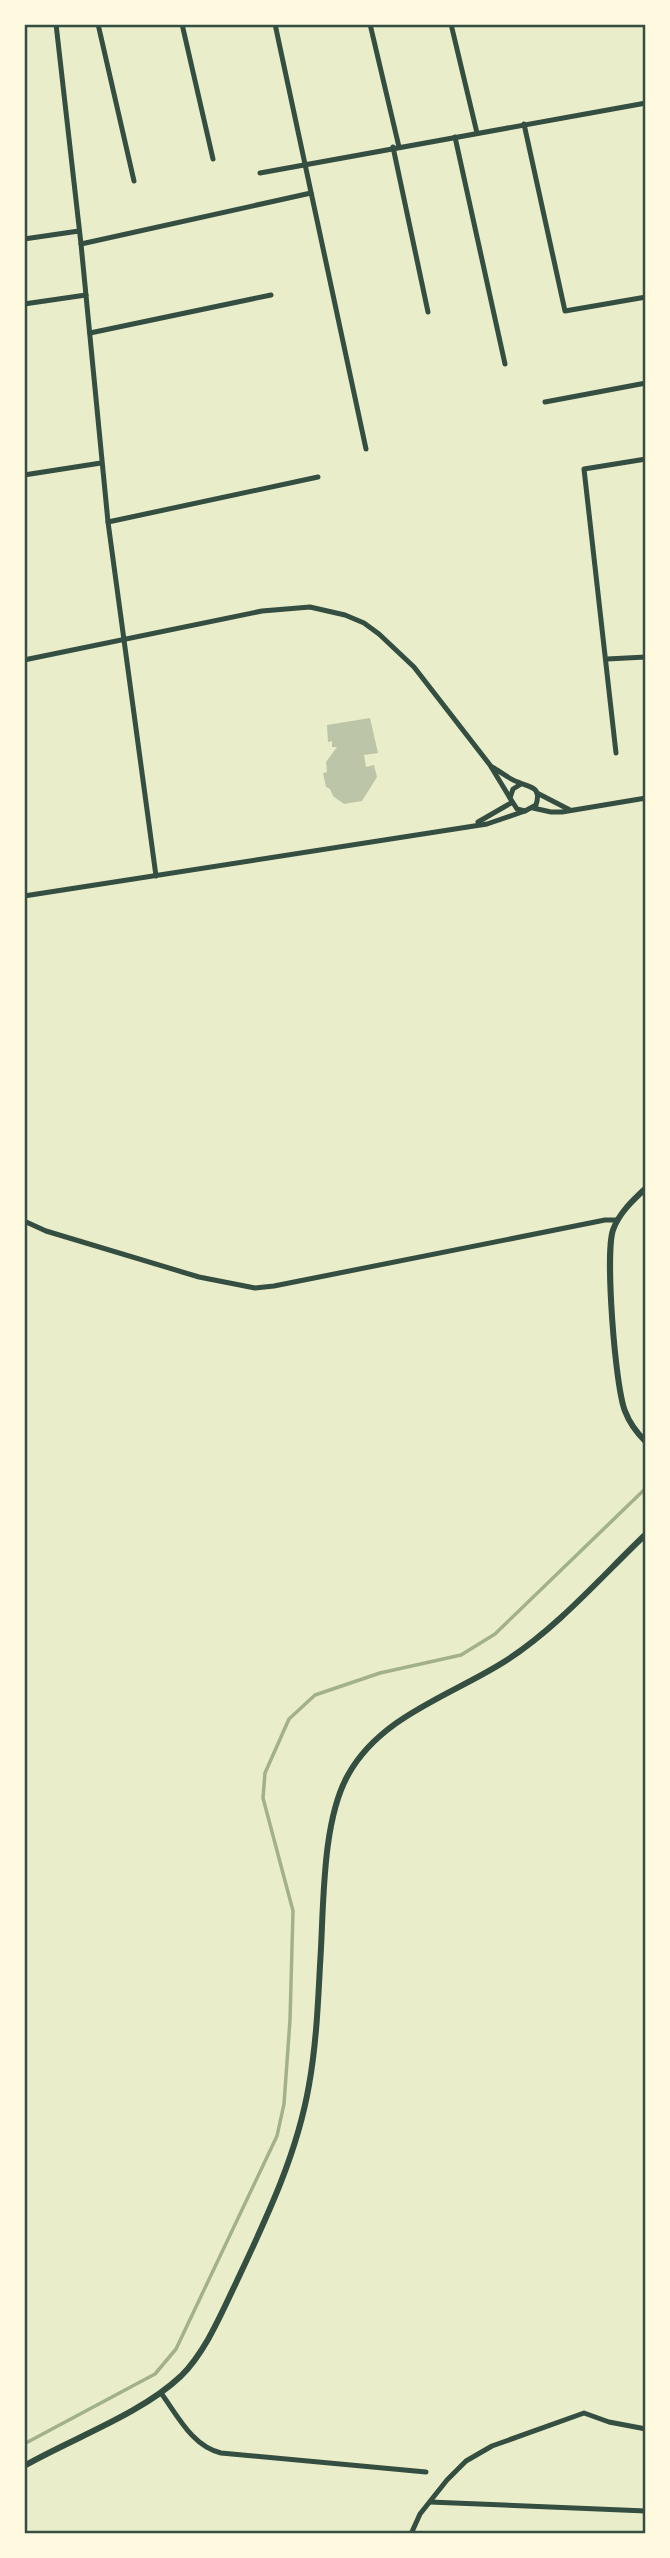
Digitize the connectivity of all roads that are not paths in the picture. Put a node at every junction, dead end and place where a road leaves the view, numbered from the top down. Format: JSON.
{"nodes":[{"id":1,"x":56,"y":24,"type":"edge"},
{"id":2,"x":98,"y":24,"type":"edge"},
{"id":3,"x":182,"y":24,"type":"edge"},
{"id":4,"x":275,"y":24,"type":"edge"},
{"id":5,"x":370,"y":24,"type":"edge"},
{"id":6,"x":452,"y":24,"type":"edge"},
{"id":7,"x":646,"y":103,"type":"edge"},
{"id":8,"x":524,"y":124,"type":"junction"},
{"id":9,"x":477,"y":133,"type":"junction"},
{"id":10,"x":455,"y":136,"type":"junction"},
{"id":11,"x":396,"y":147,"type":"junction"},
{"id":12,"x":213,"y":159,"type":"dead end"},
{"id":13,"x":304,"y":163,"type":"junction"},
{"id":14,"x":260,"y":173,"type":"dead end"},
{"id":15,"x":134,"y":181,"type":"dead end"},
{"id":16,"x":311,"y":193,"type":"junction"},
{"id":17,"x":79,"y":231,"type":"junction"},
{"id":18,"x":24,"y":239,"type":"edge"},
{"id":19,"x":81,"y":244,"type":"junction"},
{"id":20,"x":86,"y":295,"type":"junction"},
{"id":21,"x":271,"y":295,"type":"dead end"},
{"id":22,"x":646,"y":297,"type":"edge"},
{"id":23,"x":24,"y":304,"type":"edge"},
{"id":24,"x":428,"y":312,"type":"dead end"},
{"id":25,"x":90,"y":333,"type":"junction"},
{"id":26,"x":505,"y":364,"type":"dead end"},
{"id":27,"x":646,"y":383,"type":"edge"},
{"id":28,"x":545,"y":402,"type":"dead end"},
{"id":29,"x":366,"y":449,"type":"dead end"},
{"id":30,"x":646,"y":459,"type":"edge"},
{"id":31,"x":101,"y":463,"type":"junction"},
{"id":32,"x":24,"y":475,"type":"edge"},
{"id":33,"x":318,"y":477,"type":"dead end"},
{"id":34,"x":107,"y":522,"type":"junction"},
{"id":35,"x":122,"y":640,"type":"junction"},
{"id":36,"x":646,"y":657,"type":"edge"},
{"id":37,"x":607,"y":659,"type":"junction"},
{"id":38,"x":24,"y":660,"type":"edge"},
{"id":39,"x":616,"y":753,"type":"dead end"},
{"id":40,"x":490,"y":765,"type":"junction"},
{"id":41,"x":521,"y":784,"type":"junction"},
{"id":42,"x":537,"y":793,"type":"junction"},
{"id":43,"x":646,"y":798,"type":"edge"},
{"id":44,"x":511,"y":801,"type":"junction"},
{"id":45,"x":533,"y":808,"type":"junction"},
{"id":46,"x":570,"y":810,"type":"junction"},
{"id":47,"x":525,"y":811,"type":"junction"},
{"id":48,"x":475,"y":824,"type":"junction"},
{"id":49,"x":156,"y":876,"type":"junction"},
{"id":50,"x":24,"y":896,"type":"edge"},
{"id":51,"x":646,"y":1188,"type":"edge"},
{"id":52,"x":617,"y":1220,"type":"junction"},
{"id":53,"x":24,"y":1221,"type":"edge"},
{"id":54,"x":646,"y":1441,"type":"edge"},
{"id":55,"x":646,"y":1534,"type":"edge"},
{"id":56,"x":161,"y":2393,"type":"junction"},
{"id":57,"x":646,"y":2429,"type":"edge"},
{"id":58,"x":24,"y":2466,"type":"edge"},
{"id":59,"x":426,"y":2472,"type":"dead end"},
{"id":60,"x":430,"y":2502,"type":"junction"},
{"id":61,"x":646,"y":2511,"type":"edge"},
{"id":62,"x":411,"y":2533,"type":"edge"}],
"edges":[{"from":1,"to":17,"type":"street"},
{"from":2,"to":15,"type":"street"},
{"from":3,"to":12,"type":"street"},
{"from":4,"to":13,"type":"street"},
{"from":5,"to":11,"type":"street"},
{"from":6,"to":9,"type":"street"},
{"from":7,"to":8,"type":"street"},
{"from":8,"to":9,"type":"street"},
{"from":8,"to":22,"type":"street"},
{"from":9,"to":10,"type":"street"},
{"from":10,"to":11,"type":"street"},
{"from":10,"to":26,"type":"street"},
{"from":11,"to":13,"type":"street"},
{"from":11,"to":24,"type":"street"},
{"from":13,"to":14,"type":"street"},
{"from":13,"to":16,"type":"street"},
{"from":16,"to":19,"type":"street"},
{"from":16,"to":29,"type":"street"},
{"from":17,"to":18,"type":"street"},
{"from":17,"to":19,"type":"street"},
{"from":19,"to":20,"type":"street"},
{"from":20,"to":23,"type":"street"},
{"from":20,"to":25,"type":"street"},
{"from":21,"to":25,"type":"street"},
{"from":25,"to":31,"type":"street"},
{"from":27,"to":28,"type":"street"},
{"from":30,"to":37,"type":"street"},
{"from":31,"to":32,"type":"street"},
{"from":31,"to":34,"type":"street"},
{"from":33,"to":34,"type":"street"},
{"from":34,"to":35,"type":"street"},
{"from":35,"to":38,"type":"street"},
{"from":35,"to":40,"type":"street"},
{"from":35,"to":49,"type":"street"},
{"from":36,"to":37,"type":"street"},
{"from":37,"to":39,"type":"street"},
{"from":40,"to":41,"type":"street"},
{"from":40,"to":44,"type":"street"},
{"from":41,"to":42,"type":"street"},
{"from":41,"to":44,"type":"street"},
{"from":42,"to":45,"type":"street"},
{"from":42,"to":46,"type":"street"},
{"from":43,"to":46,"type":"street"},
{"from":44,"to":47,"type":"street"},
{"from":44,"to":48,"type":"street"},
{"from":45,"to":46,"type":"street"},
{"from":45,"to":47,"type":"street"},
{"from":47,"to":48,"type":"street"},
{"from":48,"to":49,"type":"street"},
{"from":49,"to":50,"type":"street"},
{"from":51,"to":52,"type":"street"},
{"from":52,"to":53,"type":"street"},
{"from":52,"to":54,"type":"street"},
{"from":55,"to":56,"type":"street"},
{"from":56,"to":58,"type":"street"},
{"from":56,"to":59,"type":"street"},
{"from":57,"to":60,"type":"street"},
{"from":60,"to":61,"type":"street"},
{"from":60,"to":62,"type":"street"}]}
